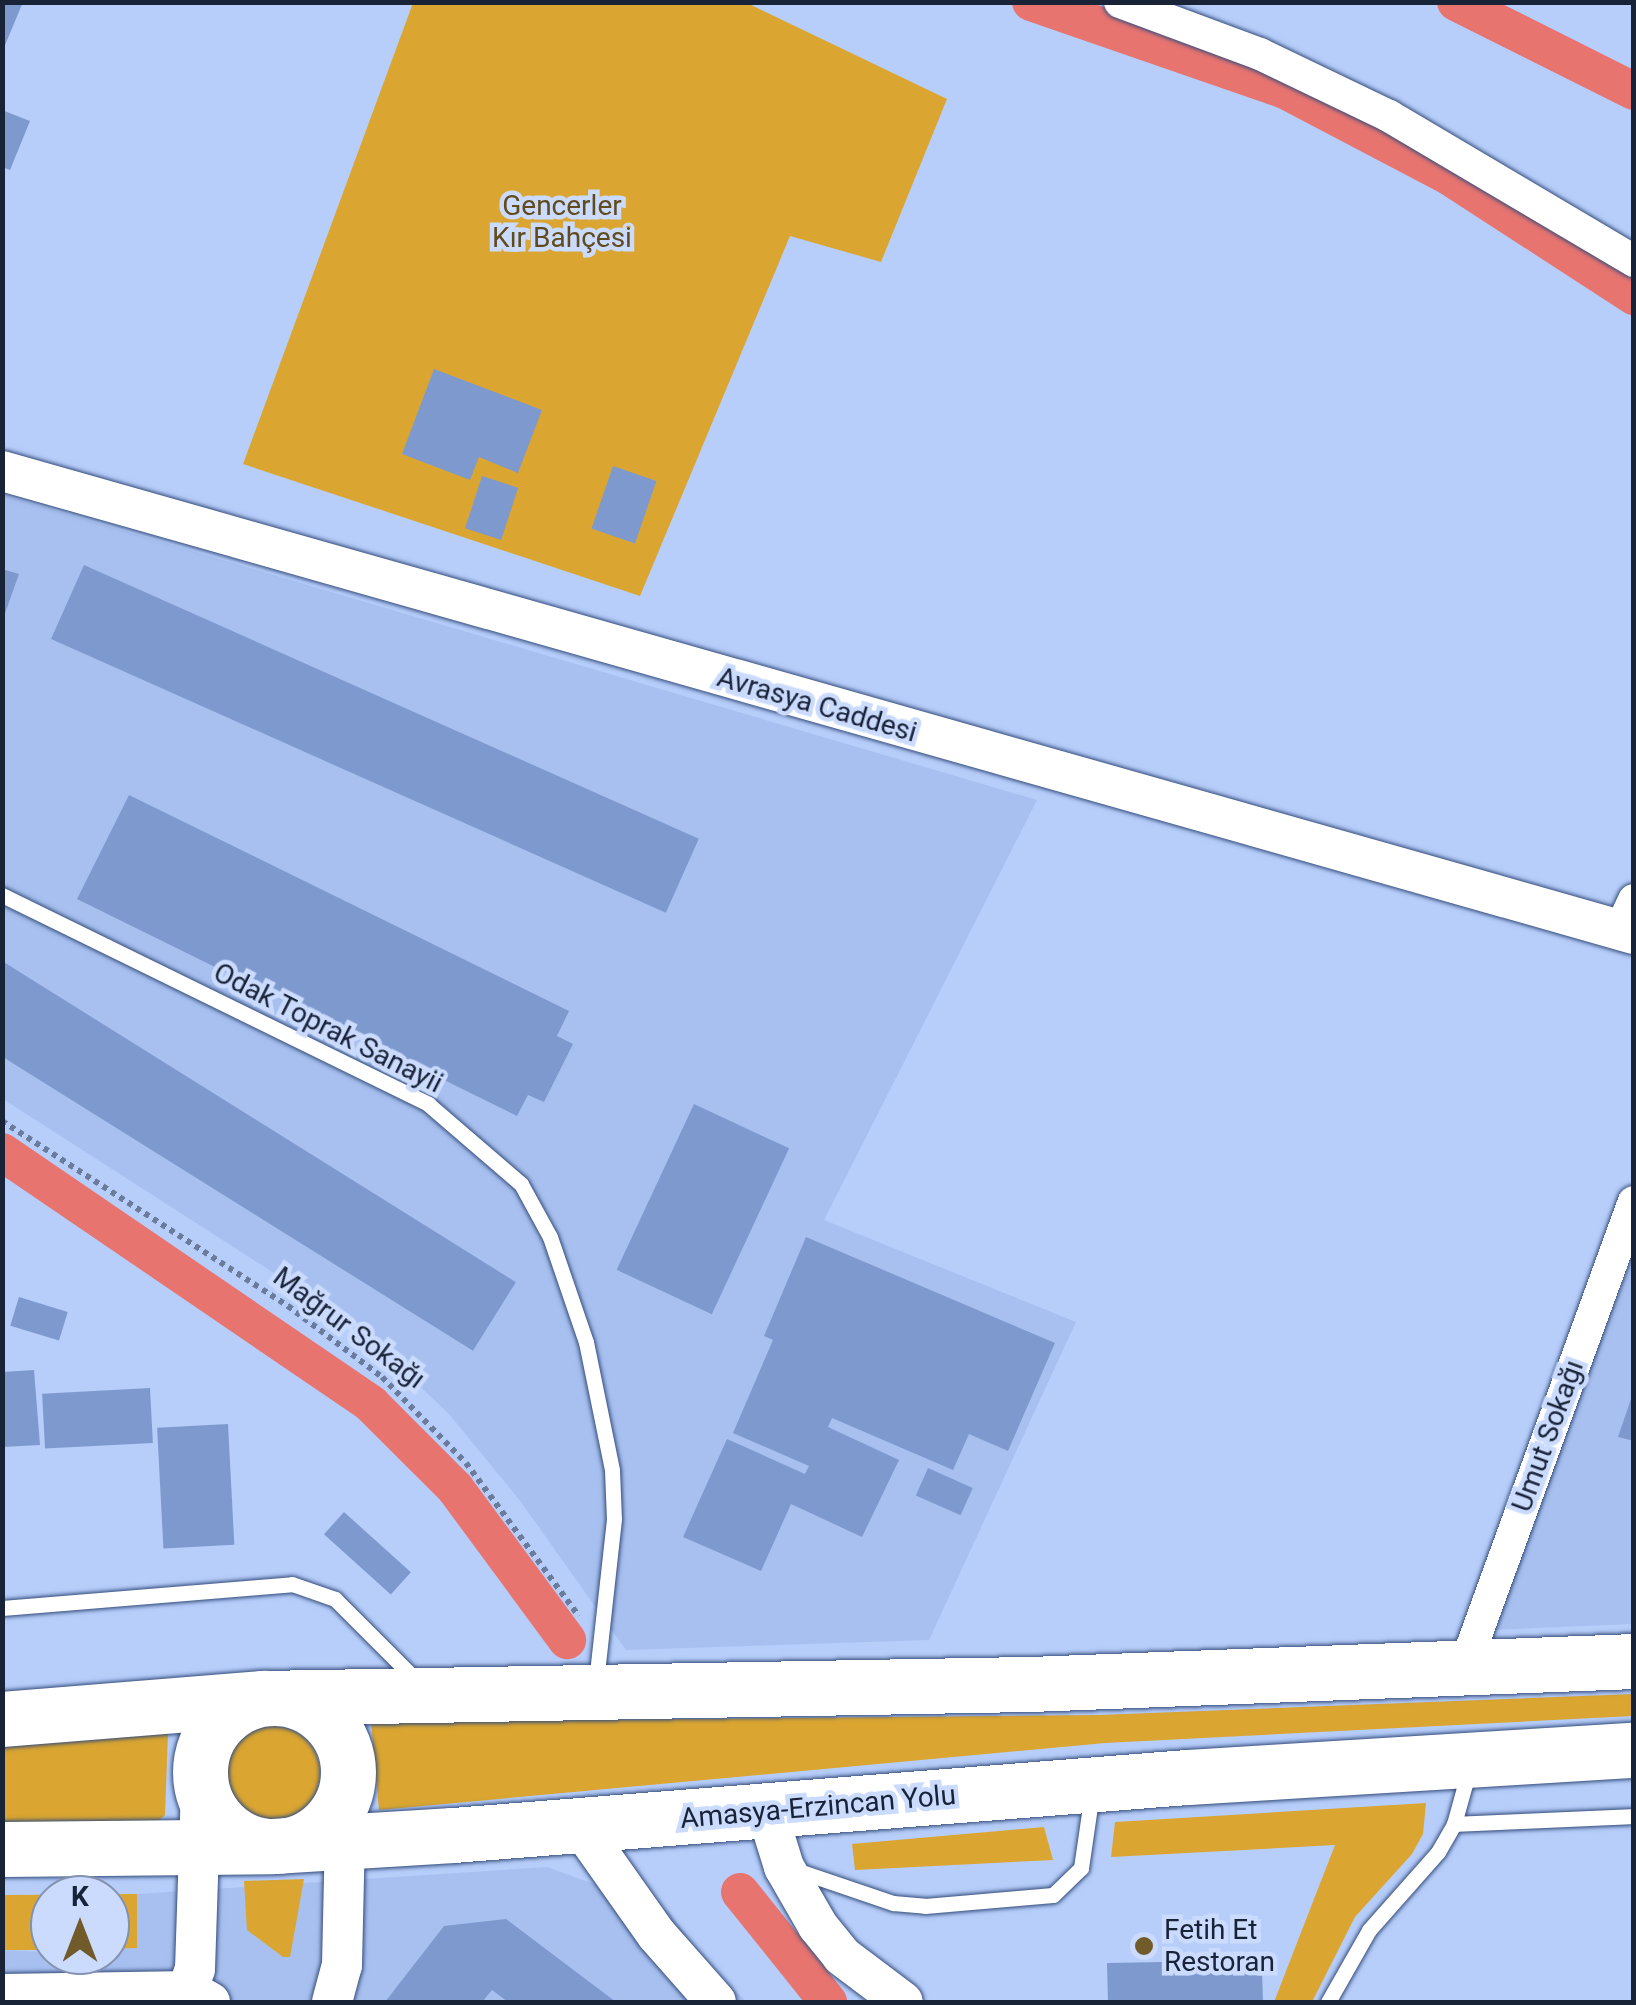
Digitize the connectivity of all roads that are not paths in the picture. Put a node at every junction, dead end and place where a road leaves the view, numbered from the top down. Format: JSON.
{"nodes":[{"id":1,"x":1120,"y":2,"type":"edge"},
{"id":2,"x":1634,"y":261,"type":"edge"},
{"id":3,"x":2,"y":471,"type":"edge"},
{"id":4,"x":2,"y":895,"type":"edge"},
{"id":5,"x":1629,"y":921,"type":"edge"},
{"id":6,"x":1634,"y":1202,"type":"edge"},
{"id":7,"x":2,"y":1608,"type":"edge"},
{"id":8,"x":1634,"y":1661,"type":"edge"},
{"id":9,"x":597,"y":1668,"type":"junction"},
{"id":10,"x":1463,"y":1671,"type":"junction"},
{"id":11,"x":431,"y":1694,"type":"junction"},
{"id":12,"x":263,"y":1698,"type":"junction"},
{"id":13,"x":2,"y":1719,"type":"edge"},
{"id":14,"x":1634,"y":1750,"type":"edge"},
{"id":15,"x":1471,"y":1759,"type":"junction"},
{"id":16,"x":1093,"y":1785,"type":"junction"},
{"id":17,"x":201,"y":1786,"type":"junction"},
{"id":18,"x":346,"y":1788,"type":"junction"},
{"id":19,"x":767,"y":1812,"type":"junction"},
{"id":20,"x":1634,"y":1816,"type":"edge"},
{"id":21,"x":1454,"y":1824,"type":"junction"},
{"id":22,"x":580,"y":1826,"type":"junction"},
{"id":23,"x":345,"y":1842,"type":"junction"},
{"id":24,"x":200,"y":1846,"type":"junction"},
{"id":25,"x":272,"y":1846,"type":"junction"},
{"id":26,"x":2,"y":1849,"type":"edge"},
{"id":27,"x":784,"y":1866,"type":"junction"},
{"id":28,"x":2,"y":1994,"type":"edge"},
{"id":29,"x":194,"y":1999,"type":"edge"},
{"id":30,"x":332,"y":2002,"type":"edge"},
{"id":31,"x":716,"y":2002,"type":"edge"},
{"id":32,"x":904,"y":2002,"type":"edge"},
{"id":33,"x":1328,"y":2002,"type":"edge"}],
"edges":[{"from":1,"to":2,"type":"street"},
{"from":3,"to":5,"type":"street","name":"Avrasya Caddesi"},
{"from":4,"to":9,"type":"lane","name":"Odak Toprak Sanayii"},
{"from":6,"to":10,"type":"street","name":"Umut Sokağı"},
{"from":7,"to":11,"type":"lane"},
{"from":8,"to":10,"type":"highway"},
{"from":9,"to":10,"type":"highway"},
{"from":9,"to":11,"type":"highway"},
{"from":11,"to":12,"type":"highway"},
{"from":12,"to":13,"type":"highway"},
{"from":12,"to":17,"type":"highway"},
{"from":12,"to":18,"type":"highway"},
{"from":14,"to":15,"type":"highway","name":"Amasya-Erzincan Yolu"},
{"from":15,"to":16,"type":"highway","name":"Amasya-Erzincan Yolu"},
{"from":15,"to":21,"type":"lane"},
{"from":16,"to":19,"type":"highway","name":"Amasya-Erzincan Yolu"},
{"from":16,"to":27,"type":"lane"},
{"from":17,"to":24,"type":"street"},
{"from":17,"to":25,"type":"highway"},
{"from":18,"to":23,"type":"street"},
{"from":18,"to":25,"type":"highway"},
{"from":19,"to":22,"type":"highway","name":"Amasya-Erzincan Yolu"},
{"from":19,"to":27,"type":"street"},
{"from":20,"to":21,"type":"lane"},
{"from":21,"to":33,"type":"lane"},
{"from":22,"to":23,"type":"highway","name":"Amasya-Erzincan Yolu"},
{"from":22,"to":31,"type":"street"},
{"from":23,"to":25,"type":"highway","name":"Amasya-Erzincan Yolu"},
{"from":23,"to":30,"type":"street"},
{"from":24,"to":25,"type":"highway","name":"Amasya-Erzincan Yolu"},
{"from":24,"to":26,"type":"highway","name":"Amasya-Erzincan Yolu"},
{"from":24,"to":29,"type":"street"},
{"from":27,"to":32,"type":"street"},
{"from":28,"to":29,"type":"street"}]}
